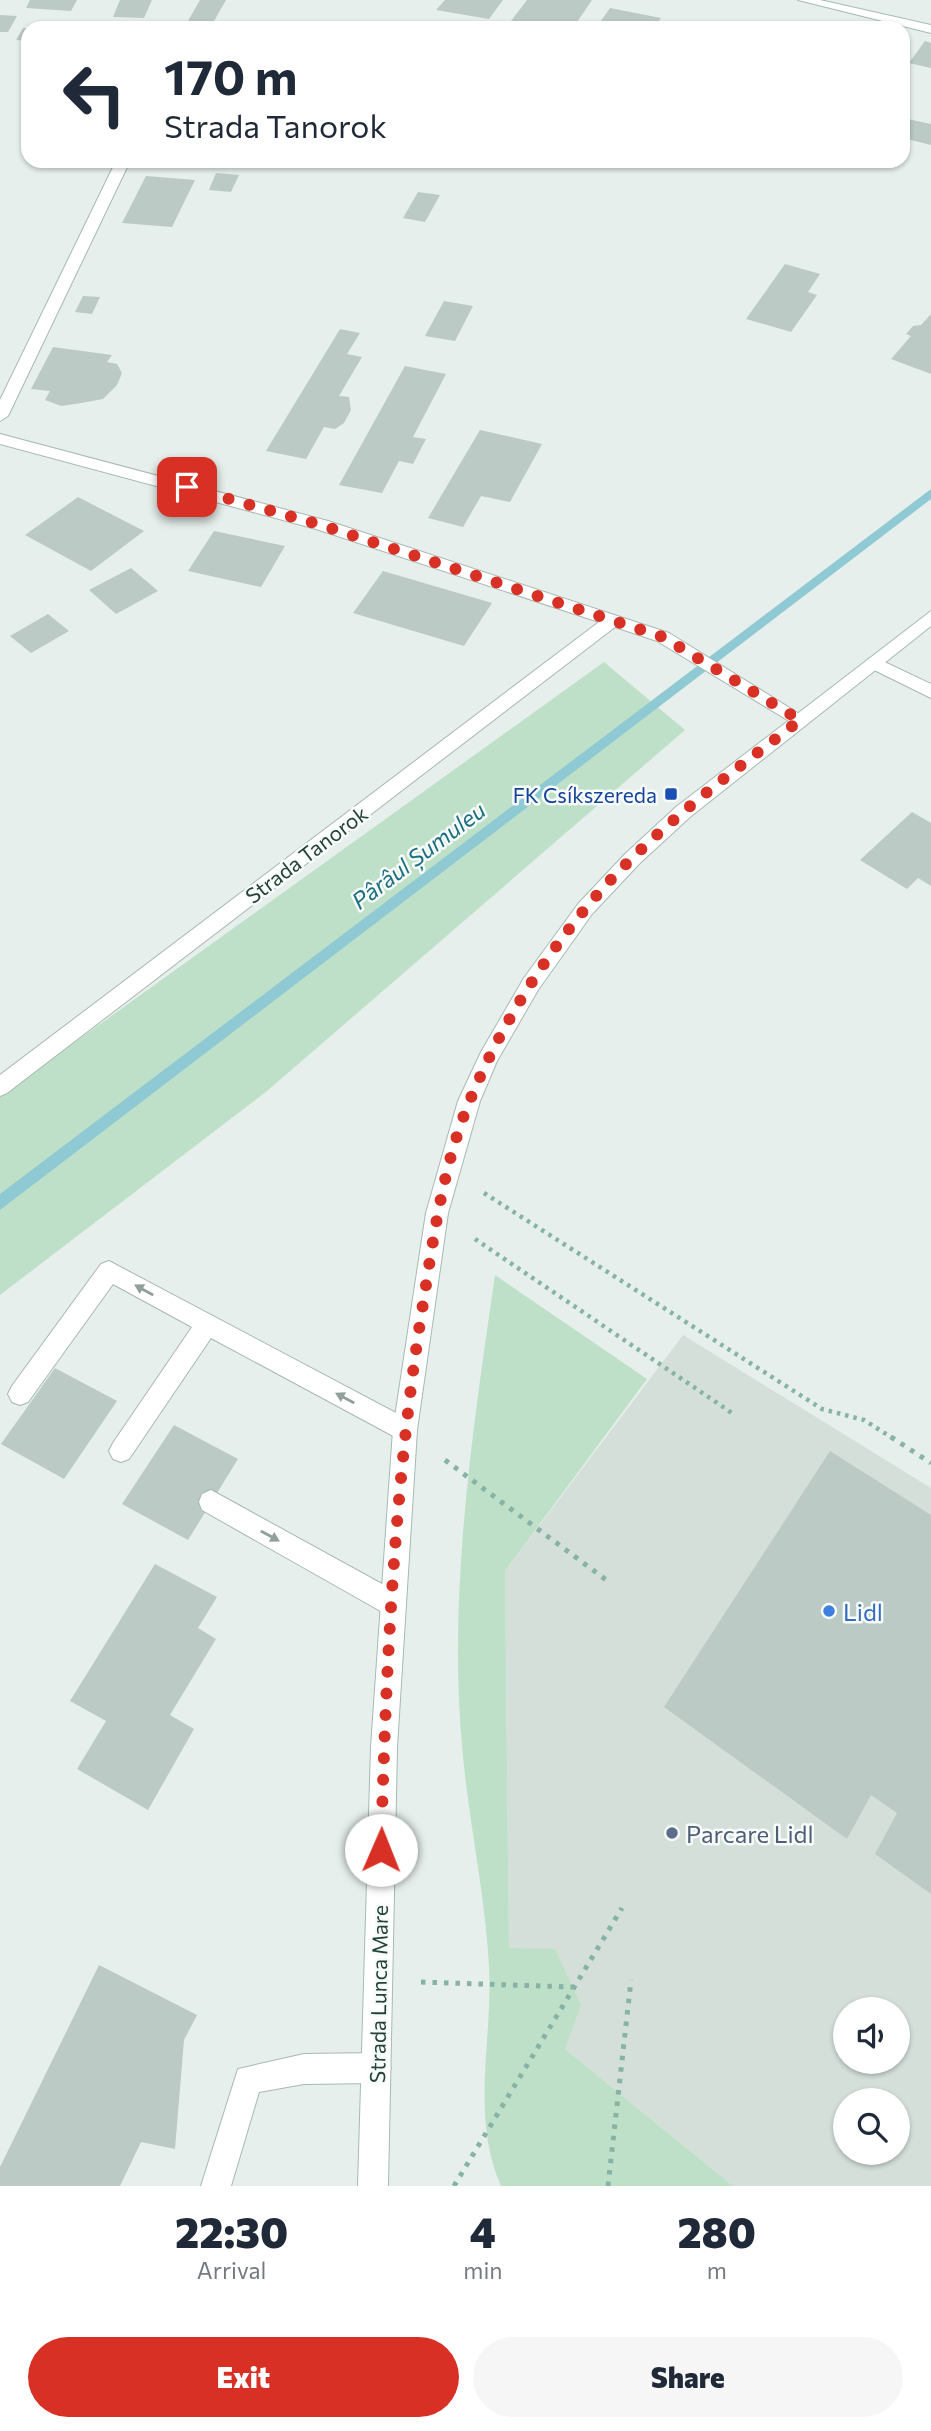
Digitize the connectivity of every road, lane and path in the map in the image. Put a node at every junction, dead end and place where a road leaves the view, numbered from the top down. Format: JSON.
{"nodes":[{"id":1,"x":804,"y":0,"type":"edge"},
{"id":2,"x":860,"y":0,"type":"edge"},
{"id":3,"x":917,"y":12,"type":"dead end"},
{"id":4,"x":896,"y":21,"type":"edge"},
{"id":5,"x":910,"y":24,"type":"edge"},
{"id":6,"x":931,"y":29,"type":"edge"},
{"id":7,"x":120,"y":168,"type":"edge"},
{"id":8,"x":0,"y":416,"type":"edge"},
{"id":9,"x":0,"y":439,"type":"edge"},
{"id":10,"x":931,"y":617,"type":"edge"},
{"id":11,"x":613,"y":620,"type":"junction"},
{"id":12,"x":874,"y":663,"type":"junction"},
{"id":13,"x":931,"y":692,"type":"edge"},
{"id":14,"x":800,"y":720,"type":"junction"},
{"id":15,"x":0,"y":1087,"type":"edge"},
{"id":16,"x":448,"y":1170,"type":"junction"},
{"id":17,"x":437,"y":1213,"type":"junction"},
{"id":18,"x":207,"y":1325,"type":"junction"},
{"id":19,"x":20,"y":1394,"type":"dead end"},
{"id":20,"x":732,"y":1413,"type":"dead end"},
{"id":21,"x":405,"y":1430,"type":"junction"},
{"id":22,"x":121,"y":1451,"type":"dead end"},
{"id":23,"x":931,"y":1463,"type":"edge"},
{"id":24,"x":211,"y":1502,"type":"dead end"},
{"id":25,"x":609,"y":1582,"type":"dead end"},
{"id":26,"x":393,"y":1605,"type":"junction"},
{"id":27,"x":622,"y":1908,"type":"dead end"},
{"id":28,"x":378,"y":1980,"type":"junction"},
{"id":29,"x":631,"y":1980,"type":"dead end"},
{"id":30,"x":573,"y":1987,"type":"junction"},
{"id":31,"x":376,"y":2068,"type":"junction"},
{"id":32,"x":216,"y":2186,"type":"edge"},
{"id":33,"x":373,"y":2186,"type":"edge"},
{"id":34,"x":454,"y":2186,"type":"edge"},
{"id":35,"x":608,"y":2186,"type":"edge"}],
"edges":[{"from":1,"to":4,"type":"street"},
{"from":2,"to":3,"type":"street"},
{"from":5,"to":6,"type":"street"},
{"from":7,"to":8,"type":"street"},
{"from":9,"to":11,"type":"street"},
{"from":10,"to":12,"type":"street","name":"Strada Lunca Mare"},
{"from":11,"to":14,"type":"street"},
{"from":11,"to":15,"type":"street","name":"Strada Tanorok"},
{"from":12,"to":13,"type":"street"},
{"from":12,"to":14,"type":"street","name":"Strada Lunca Mare"},
{"from":14,"to":16,"type":"street","name":"Strada Lunca Mare"},
{"from":16,"to":17,"type":"street","name":"Strada Lunca Mare"},
{"from":16,"to":23,"type":"path"},
{"from":17,"to":20,"type":"path"},
{"from":17,"to":21,"type":"street","name":"Strada Lunca Mare"},
{"from":18,"to":19,"type":"street","one_way":true},
{"from":21,"to":18,"type":"street","one_way":true},
{"from":18,"to":22,"type":"street"},
{"from":21,"to":25,"type":"path"},
{"from":21,"to":26,"type":"street","name":"Strada Lunca Mare"},
{"from":24,"to":26,"type":"street","one_way":true},
{"from":26,"to":28,"type":"street","name":"Strada Lunca Mare"},
{"from":27,"to":30,"type":"path"},
{"from":28,"to":30,"type":"path"},
{"from":28,"to":31,"type":"street","name":"Strada Lunca Mare"},
{"from":29,"to":35,"type":"path"},
{"from":30,"to":34,"type":"path"},
{"from":31,"to":32,"type":"street"},
{"from":31,"to":33,"type":"street","name":"Strada Lunca Mare"}]}
